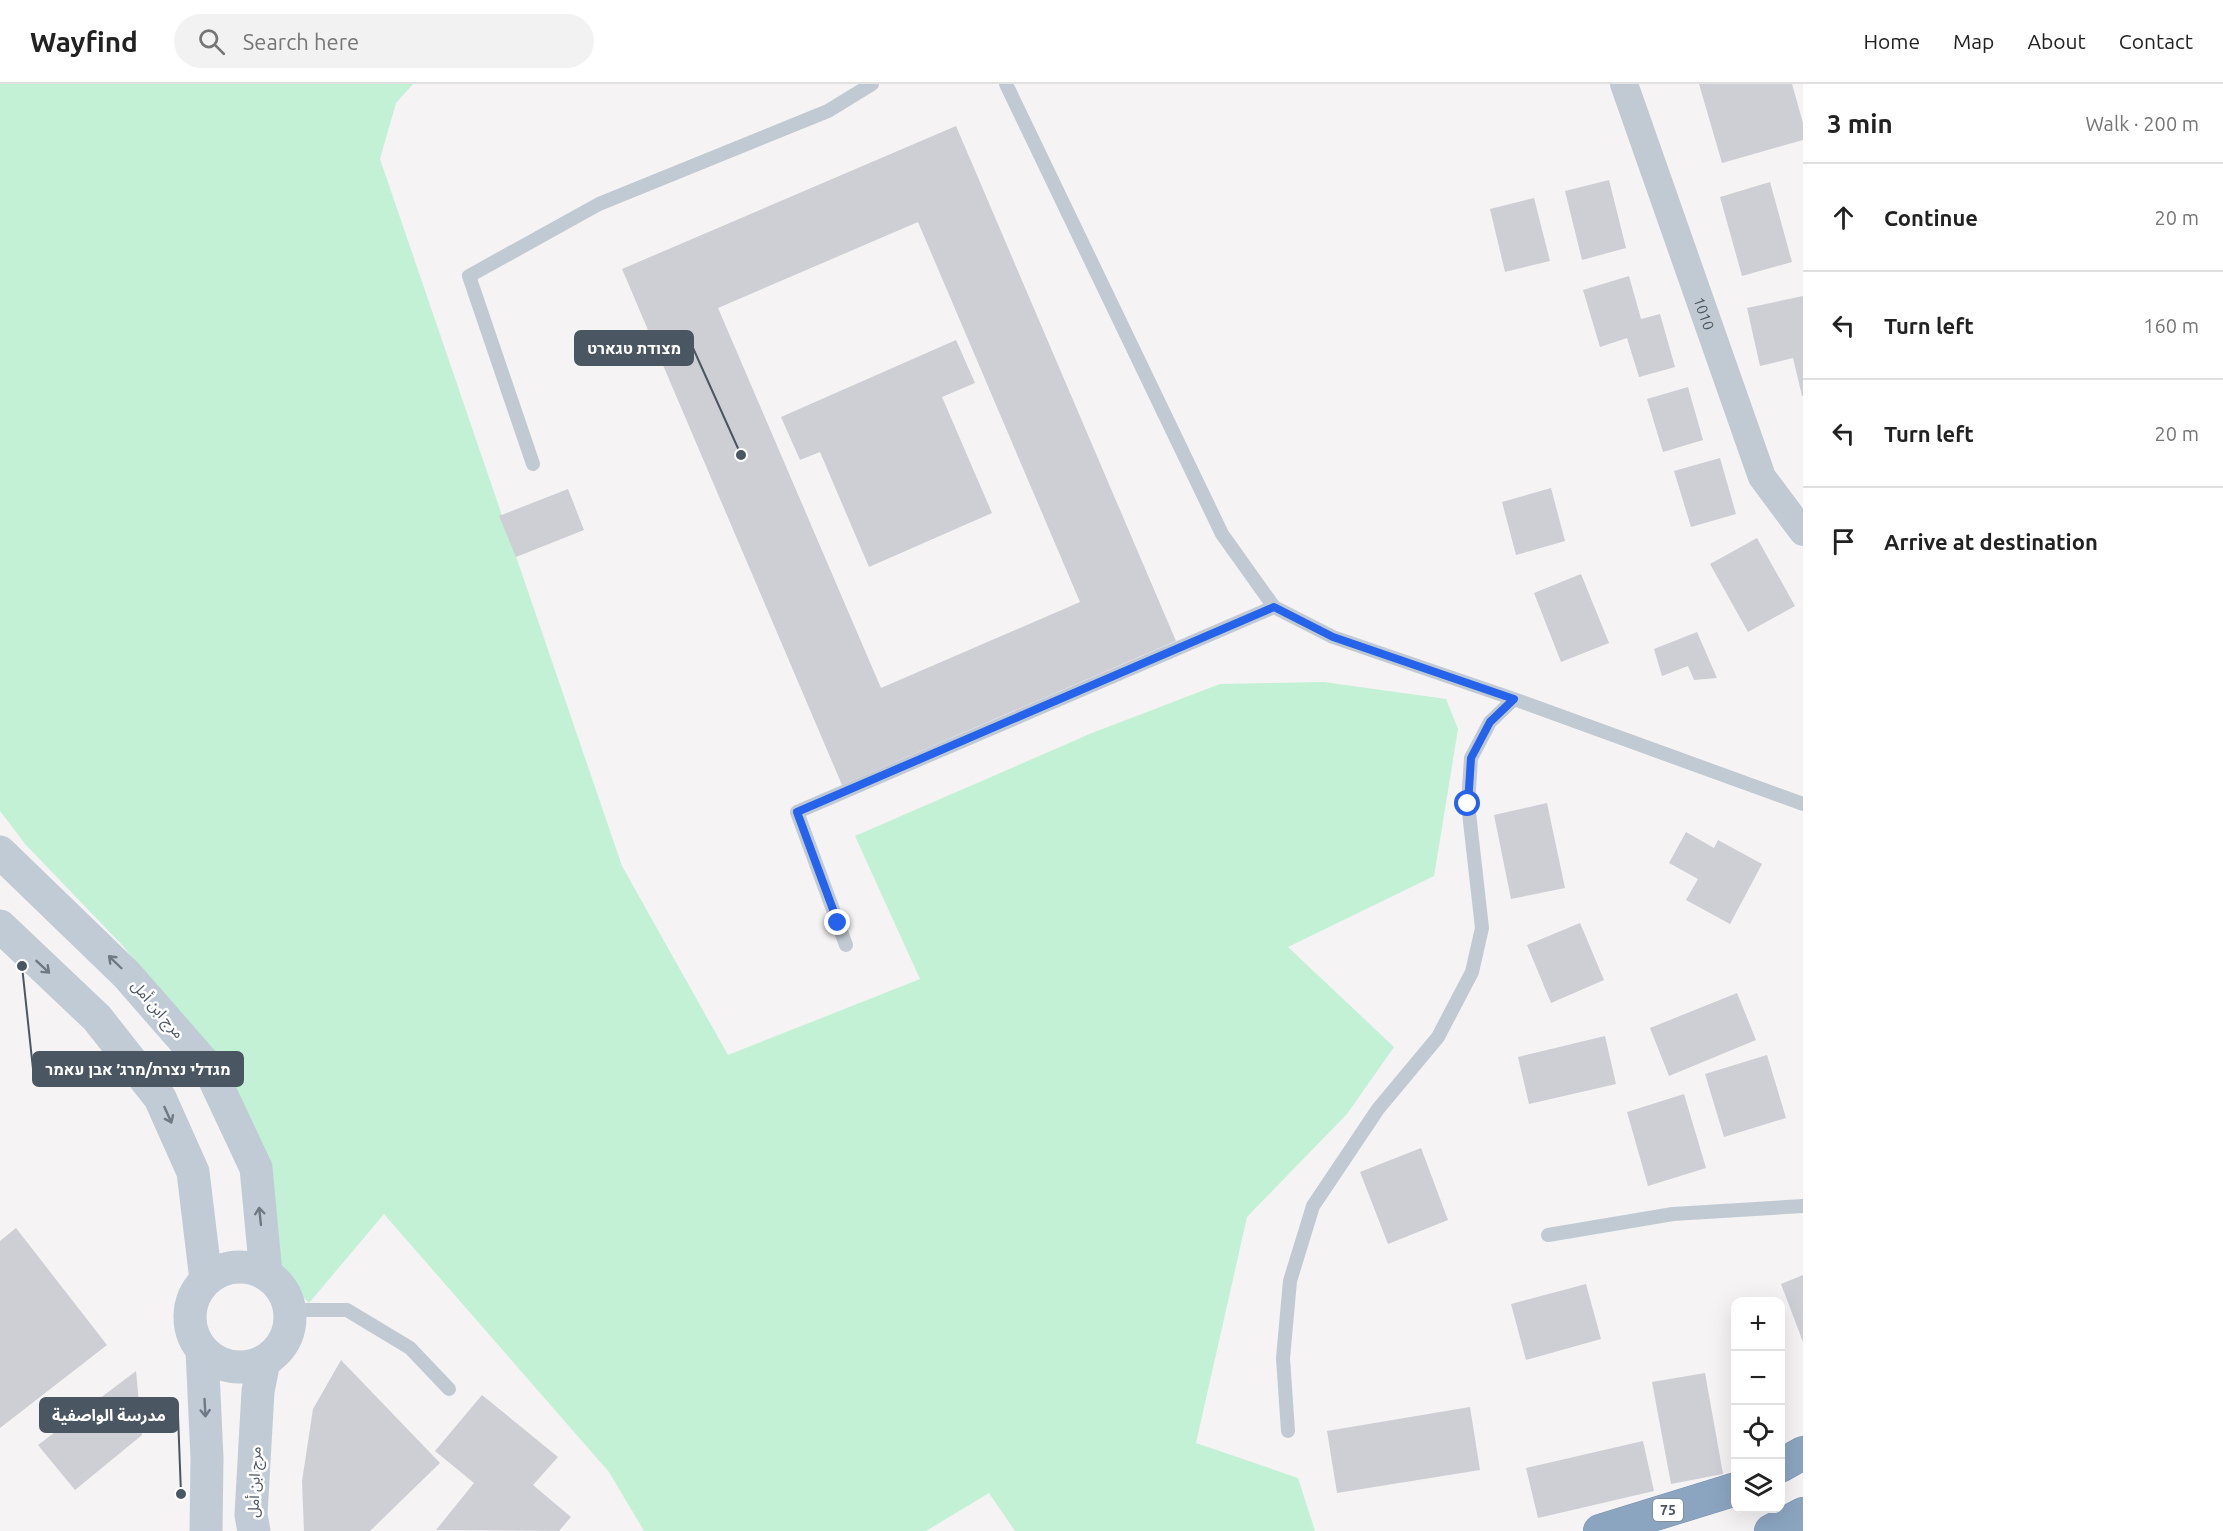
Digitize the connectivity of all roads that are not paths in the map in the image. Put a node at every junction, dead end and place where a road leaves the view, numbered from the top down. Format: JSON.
{"nodes":[{"id":1,"x":872,"y":84,"type":"edge"},
{"id":2,"x":1006,"y":84,"type":"edge"},
{"id":3,"x":1624,"y":84,"type":"edge"},
{"id":4,"x":533,"y":464,"type":"dead end"},
{"id":5,"x":1803,"y":532,"type":"edge"},
{"id":6,"x":1274,"y":607,"type":"junction"},
{"id":7,"x":1514,"y":699,"type":"junction"},
{"id":8,"x":1803,"y":804,"type":"edge"},
{"id":9,"x":0,"y":852,"type":"edge"},
{"id":10,"x":0,"y":926,"type":"edge"},
{"id":11,"x":846,"y":945,"type":"dead end"},
{"id":12,"x":1803,"y":1206,"type":"edge"},
{"id":13,"x":1548,"y":1235,"type":"dead end"},
{"id":14,"x":266,"y":1274,"type":"junction"},
{"id":15,"x":206,"y":1280,"type":"junction"},
{"id":16,"x":290,"y":1310,"type":"junction"},
{"id":17,"x":202,"y":1350,"type":"junction"},
{"id":18,"x":264,"y":1361,"type":"junction"},
{"id":19,"x":448,"y":1389,"type":"dead end"},
{"id":20,"x":1288,"y":1431,"type":"dead end"},
{"id":21,"x":1803,"y":1453,"type":"edge"},
{"id":22,"x":1785,"y":1463,"type":"edge"},
{"id":23,"x":1731,"y":1491,"type":"edge"},
{"id":24,"x":1803,"y":1514,"type":"edge"},
{"id":25,"x":206,"y":1531,"type":"edge"},
{"id":26,"x":254,"y":1531,"type":"edge"},
{"id":27,"x":1600,"y":1531,"type":"edge"},
{"id":28,"x":1771,"y":1531,"type":"edge"}],
"edges":[{"from":1,"to":4,"type":"lane"},
{"from":2,"to":6,"type":"lane"},
{"from":3,"to":5,"type":"street","name":"1010"},
{"from":6,"to":7,"type":"lane"},
{"from":6,"to":11,"type":"lane"},
{"from":7,"to":8,"type":"lane"},
{"from":7,"to":20,"type":"lane"},
{"from":14,"to":9,"type":"street","name":"مرج ابن أمل","one_way":true},
{"from":10,"to":15,"type":"street","one_way":true},
{"from":12,"to":13,"type":"lane"},
{"from":14,"to":15,"type":"street"},
{"from":14,"to":16,"type":"street"},
{"from":15,"to":17,"type":"street"},
{"from":16,"to":18,"type":"street"},
{"from":16,"to":19,"type":"lane"},
{"from":17,"to":18,"type":"street"},
{"from":17,"to":25,"type":"street","one_way":true},
{"from":18,"to":26,"type":"street","name":"مرج ابن أمل"},
{"from":21,"to":22,"type":"highway"},
{"from":23,"to":27,"type":"highway","number":"75"},
{"from":24,"to":28,"type":"highway"}]}
